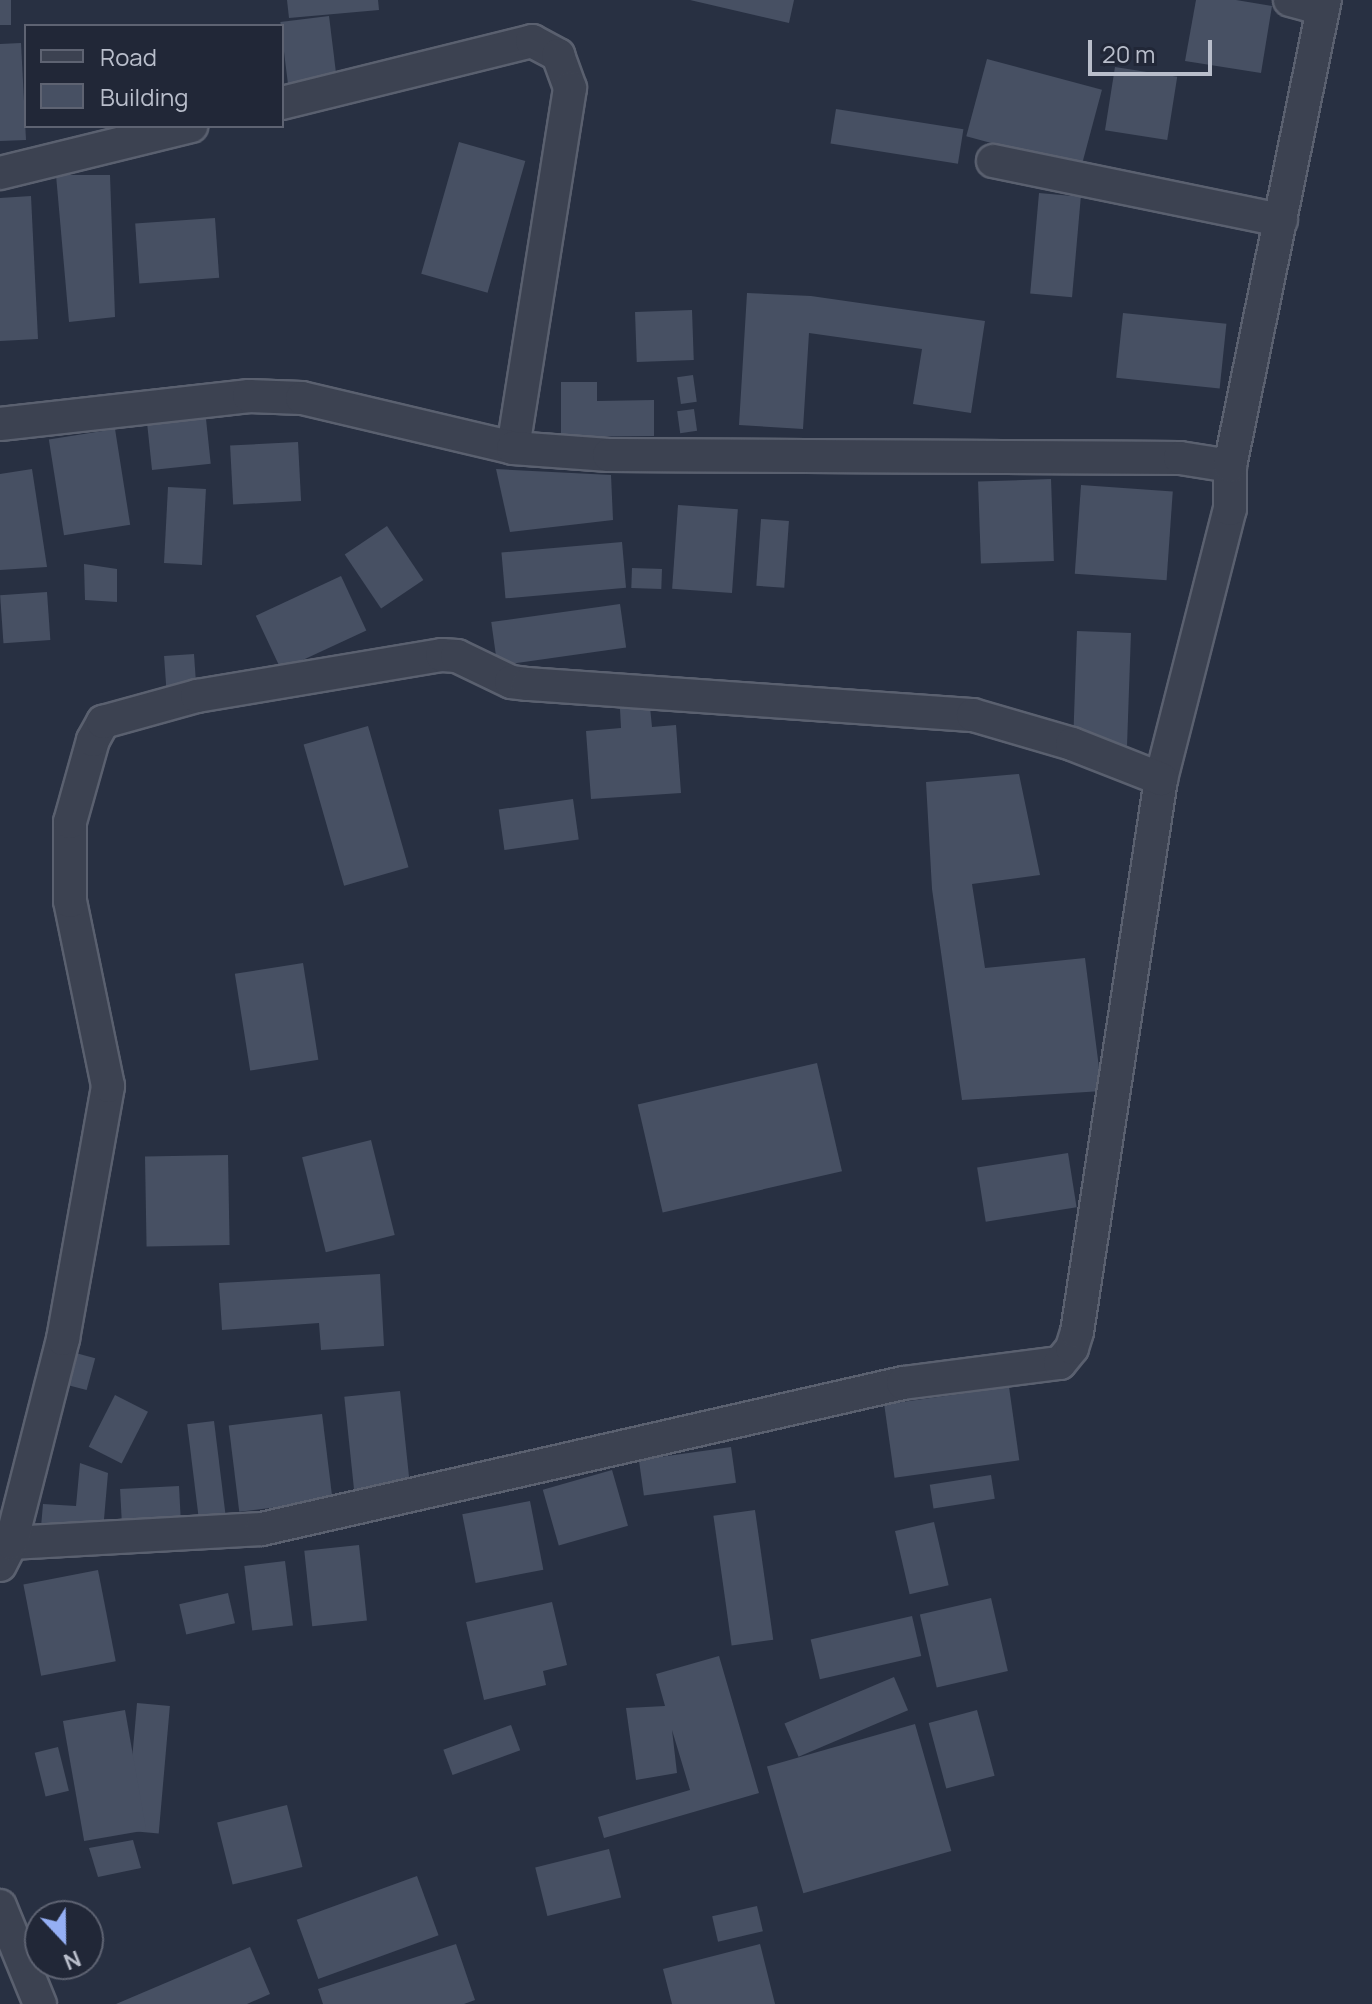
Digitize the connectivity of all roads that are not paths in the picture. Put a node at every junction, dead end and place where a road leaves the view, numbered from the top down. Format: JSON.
{"nodes":[{"id":1,"x":1290,"y":0,"type":"edge"},
{"id":2,"x":1324,"y":4,"type":"edge"},
{"id":3,"x":284,"y":103,"type":"edge"},
{"id":4,"x":183,"y":128,"type":"edge"},
{"id":5,"x":993,"y":161,"type":"dead end"},
{"id":6,"x":0,"y":173,"type":"edge"},
{"id":7,"x":1281,"y":220,"type":"junction"},
{"id":8,"x":0,"y":424,"type":"edge"},
{"id":9,"x":513,"y":448,"type":"junction"},
{"id":10,"x":1230,"y":466,"type":"junction"},
{"id":11,"x":1161,"y":779,"type":"junction"},
{"id":12,"x":6,"y":1554,"type":"edge"},
{"id":13,"x":0,"y":1906,"type":"edge"},
{"id":14,"x":40,"y":2004,"type":"edge"}],
"edges":[{"from":1,"to":2,"type":"street"},
{"from":2,"to":7,"type":"street"},
{"from":3,"to":9,"type":"street"},
{"from":4,"to":6,"type":"street"},
{"from":5,"to":7,"type":"street"},
{"from":7,"to":10,"type":"street"},
{"from":8,"to":9,"type":"street"},
{"from":9,"to":10,"type":"street"},
{"from":10,"to":11,"type":"street"},
{"from":11,"to":12,"type":"street"},
{"from":11,"to":12,"type":"street"},
{"from":13,"to":14,"type":"street"}]}
